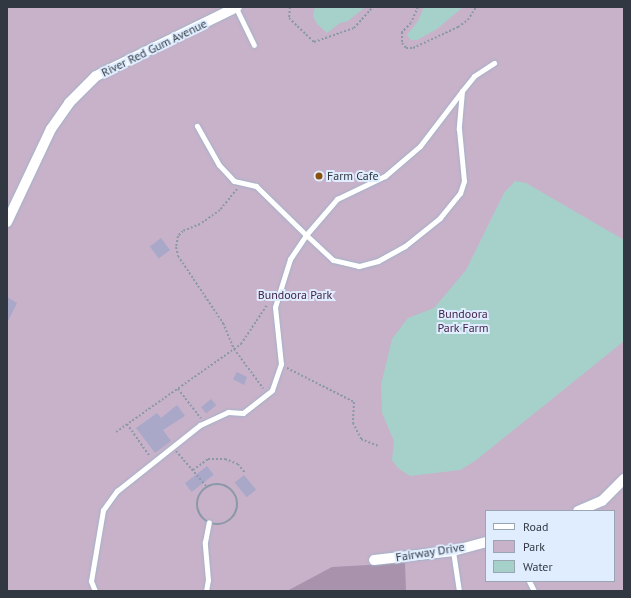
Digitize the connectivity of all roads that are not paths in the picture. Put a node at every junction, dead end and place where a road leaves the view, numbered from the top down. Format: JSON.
{"nodes":[{"id":1,"x":236,"y":7,"type":"edge"},
{"id":2,"x":254,"y":45,"type":"dead end"},
{"id":3,"x":494,"y":63,"type":"dead end"},
{"id":4,"x":462,"y":91,"type":"junction"},
{"id":5,"x":197,"y":126,"type":"dead end"},
{"id":6,"x":7,"y":222,"type":"edge"},
{"id":7,"x":306,"y":235,"type":"junction"},
{"id":8,"x":624,"y":479,"type":"edge"},
{"id":9,"x":580,"y":510,"type":"edge"},
{"id":10,"x":209,"y":522,"type":"road end"},
{"id":11,"x":485,"y":542,"type":"edge"},
{"id":12,"x":453,"y":551,"type":"junction"},
{"id":13,"x":374,"y":560,"type":"dead end"},
{"id":14,"x":530,"y":582,"type":"edge"},
{"id":15,"x":95,"y":591,"type":"edge"},
{"id":16,"x":206,"y":591,"type":"edge"},
{"id":17,"x":459,"y":591,"type":"edge"},
{"id":18,"x":534,"y":591,"type":"edge"}],
"edges":[{"from":1,"to":2,"type":"lane"},
{"from":1,"to":6,"type":"street","name":"River Red Gum Avenue"},
{"from":3,"to":4,"type":"lane"},
{"from":4,"to":7,"type":"lane"},
{"from":4,"to":7,"type":"lane"},
{"from":5,"to":7,"type":"lane"},
{"from":7,"to":15,"type":"lane"},
{"from":8,"to":9,"type":"street"},
{"from":10,"to":16,"type":"lane"},
{"from":11,"to":12,"type":"street","name":"Fairway Drive"},
{"from":12,"to":13,"type":"street","name":"Fairway Drive"},
{"from":12,"to":17,"type":"lane"},
{"from":14,"to":18,"type":"lane"}]}
